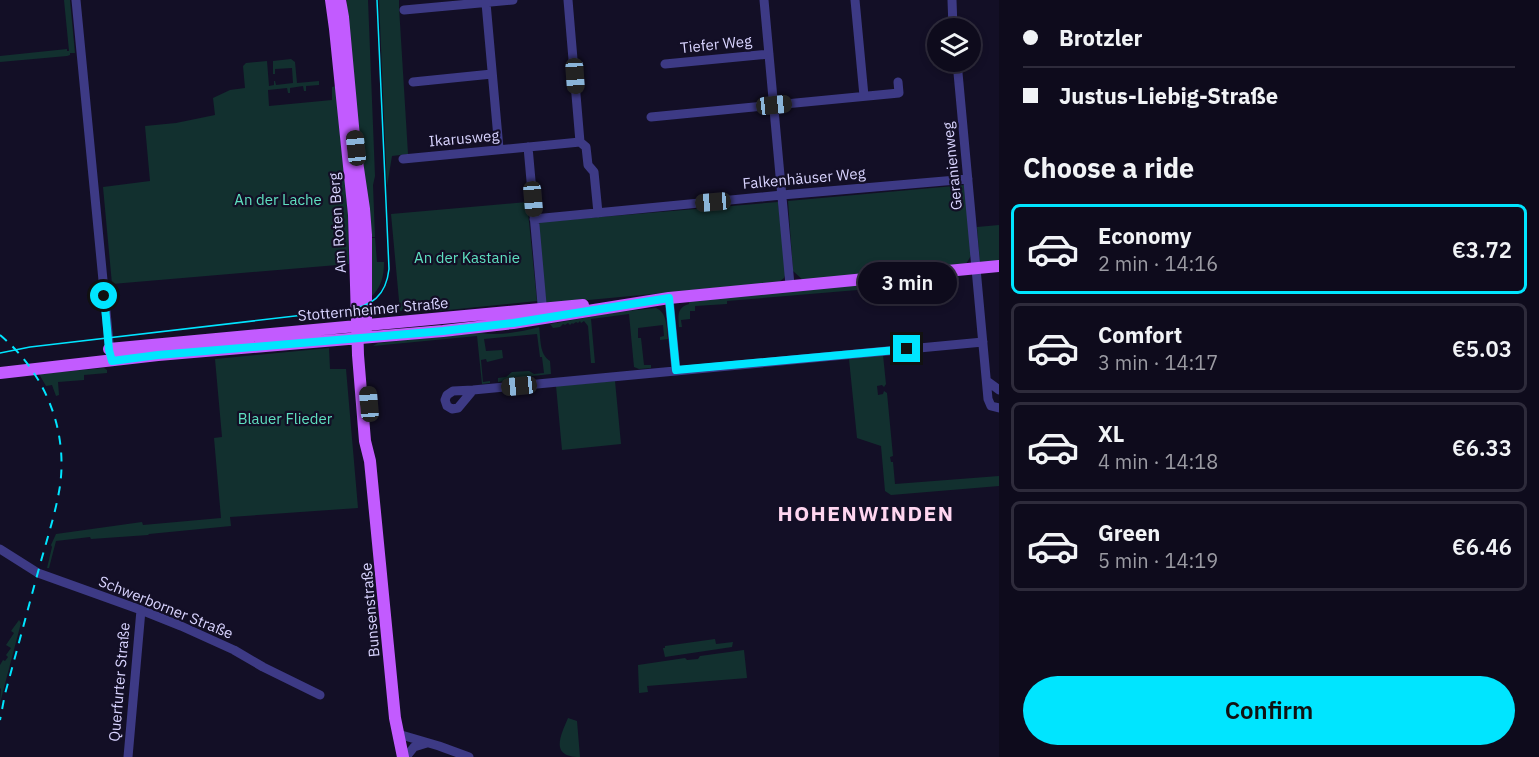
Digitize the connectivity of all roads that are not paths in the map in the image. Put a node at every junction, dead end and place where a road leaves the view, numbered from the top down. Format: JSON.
{"nodes":[{"id":1,"x":76,"y":0,"type":"edge"},
{"id":2,"x":331,"y":0,"type":"edge"},
{"id":3,"x":340,"y":0,"type":"edge"},
{"id":4,"x":513,"y":0,"type":"edge"},
{"id":5,"x":568,"y":0,"type":"edge"},
{"id":6,"x":764,"y":0,"type":"edge"},
{"id":7,"x":855,"y":0,"type":"edge"},
{"id":8,"x":951,"y":0,"type":"edge"},
{"id":9,"x":486,"y":3,"type":"junction"},
{"id":10,"x":404,"y":10,"type":"dead end"},
{"id":11,"x":952,"y":18,"type":"edge"},
{"id":12,"x":769,"y":54,"type":"junction"},
{"id":13,"x":665,"y":64,"type":"dead end"},
{"id":14,"x":958,"y":72,"type":"edge"},
{"id":15,"x":492,"y":74,"type":"junction"},
{"id":16,"x":413,"y":82,"type":"dead end"},
{"id":17,"x":897,"y":82,"type":"dead end"},
{"id":18,"x":864,"y":96,"type":"junction"},
{"id":19,"x":774,"y":105,"type":"junction"},
{"id":20,"x":651,"y":117,"type":"dead end"},
{"id":21,"x":580,"y":142,"type":"junction"},
{"id":22,"x":528,"y":147,"type":"junction"},
{"id":23,"x":499,"y":149,"type":"junction"},
{"id":24,"x":403,"y":159,"type":"dead end"},
{"id":25,"x":968,"y":179,"type":"junction"},
{"id":26,"x":782,"y":195,"type":"junction"},
{"id":27,"x":598,"y":213,"type":"junction"},
{"id":28,"x":534,"y":219,"type":"junction"},
{"id":29,"x":999,"y":266,"type":"edge"},
{"id":30,"x":977,"y":268,"type":"junction"},
{"id":31,"x":790,"y":285,"type":"junction"},
{"id":32,"x":669,"y":298,"type":"junction"},
{"id":33,"x":543,"y":313,"type":"junction"},
{"id":34,"x":361,"y":332,"type":"junction"},
{"id":35,"x":983,"y":342,"type":"junction"},
{"id":36,"x":110,"y":355,"type":"junction"},
{"id":37,"x":676,"y":370,"type":"junction"},
{"id":38,"x":0,"y":374,"type":"edge"},
{"id":39,"x":987,"y":381,"type":"junction"},
{"id":40,"x":472,"y":390,"type":"dead end"},
{"id":41,"x":999,"y":390,"type":"edge"},
{"id":42,"x":999,"y":408,"type":"edge"},
{"id":43,"x":0,"y":549,"type":"edge"},
{"id":44,"x":141,"y":610,"type":"junction"},
{"id":45,"x":320,"y":695,"type":"dead end"},
{"id":46,"x":398,"y":734,"type":"junction"},
{"id":47,"x":427,"y":742,"type":"junction"},
{"id":48,"x":128,"y":757,"type":"edge"},
{"id":49,"x":404,"y":757,"type":"edge"},
{"id":50,"x":469,"y":757,"type":"edge"}],
"edges":[{"from":1,"to":36,"type":"street"},
{"from":2,"to":34,"type":"main road","name":"Am Roten Berg"},
{"from":3,"to":34,"type":"main road","name":"Am Roten Berg"},
{"from":4,"to":9,"type":"street"},
{"from":5,"to":21,"type":"street"},
{"from":6,"to":12,"type":"street"},
{"from":7,"to":18,"type":"street"},
{"from":8,"to":11,"type":"street"},
{"from":9,"to":10,"type":"street"},
{"from":9,"to":15,"type":"street"},
{"from":12,"to":13,"type":"street","name":"Tiefer Weg"},
{"from":12,"to":19,"type":"street"},
{"from":14,"to":25,"type":"street","name":"Geranienweg"},
{"from":15,"to":16,"type":"street"},
{"from":15,"to":23,"type":"street"},
{"from":17,"to":18,"type":"street"},
{"from":18,"to":19,"type":"street"},
{"from":19,"to":20,"type":"street"},
{"from":19,"to":26,"type":"street"},
{"from":21,"to":22,"type":"street","name":"Ikarusweg"},
{"from":21,"to":27,"type":"street"},
{"from":22,"to":23,"type":"street","name":"Ikarusweg"},
{"from":22,"to":28,"type":"street"},
{"from":23,"to":24,"type":"street","name":"Ikarusweg"},
{"from":25,"to":26,"type":"street","name":"Falkenhäuser Weg"},
{"from":25,"to":30,"type":"street","name":"Geranienweg"},
{"from":26,"to":27,"type":"street","name":"Falkenhäuser Weg"},
{"from":26,"to":31,"type":"street"},
{"from":27,"to":28,"type":"street","name":"Falkenhäuser Weg"},
{"from":28,"to":33,"type":"street"},
{"from":29,"to":30,"type":"main road","name":"Stotternheimer Straße"},
{"from":30,"to":31,"type":"main road","name":"Stotternheimer Straße"},
{"from":30,"to":35,"type":"street","name":"Geranienweg"},
{"from":31,"to":32,"type":"main road","name":"Stotternheimer Straße"},
{"from":32,"to":33,"type":"main road","name":"Stotternheimer Straße"},
{"from":32,"to":37,"type":"street"},
{"from":33,"to":34,"type":"main road","name":"Stotternheimer Straße"},
{"from":34,"to":36,"type":"main road","name":"Stotternheimer Straße"},
{"from":34,"to":46,"type":"main road","name":"Bunsenstraße"},
{"from":35,"to":37,"type":"street"},
{"from":35,"to":39,"type":"street","name":"Geranienweg"},
{"from":36,"to":38,"type":"main road","name":"Stotternheimer Straße"},
{"from":37,"to":40,"type":"street"},
{"from":39,"to":41,"type":"street"},
{"from":39,"to":42,"type":"street","name":"Geranienweg"},
{"from":43,"to":44,"type":"street","name":"Schwerborner Straße"},
{"from":44,"to":45,"type":"street","name":"Schwerborner Straße"},
{"from":44,"to":48,"type":"street","name":"Querfurter Straße"},
{"from":46,"to":47,"type":"street"},
{"from":46,"to":49,"type":"main road","name":"Bunsenstraße"},
{"from":47,"to":49,"type":"street"},
{"from":47,"to":50,"type":"street"}]}
